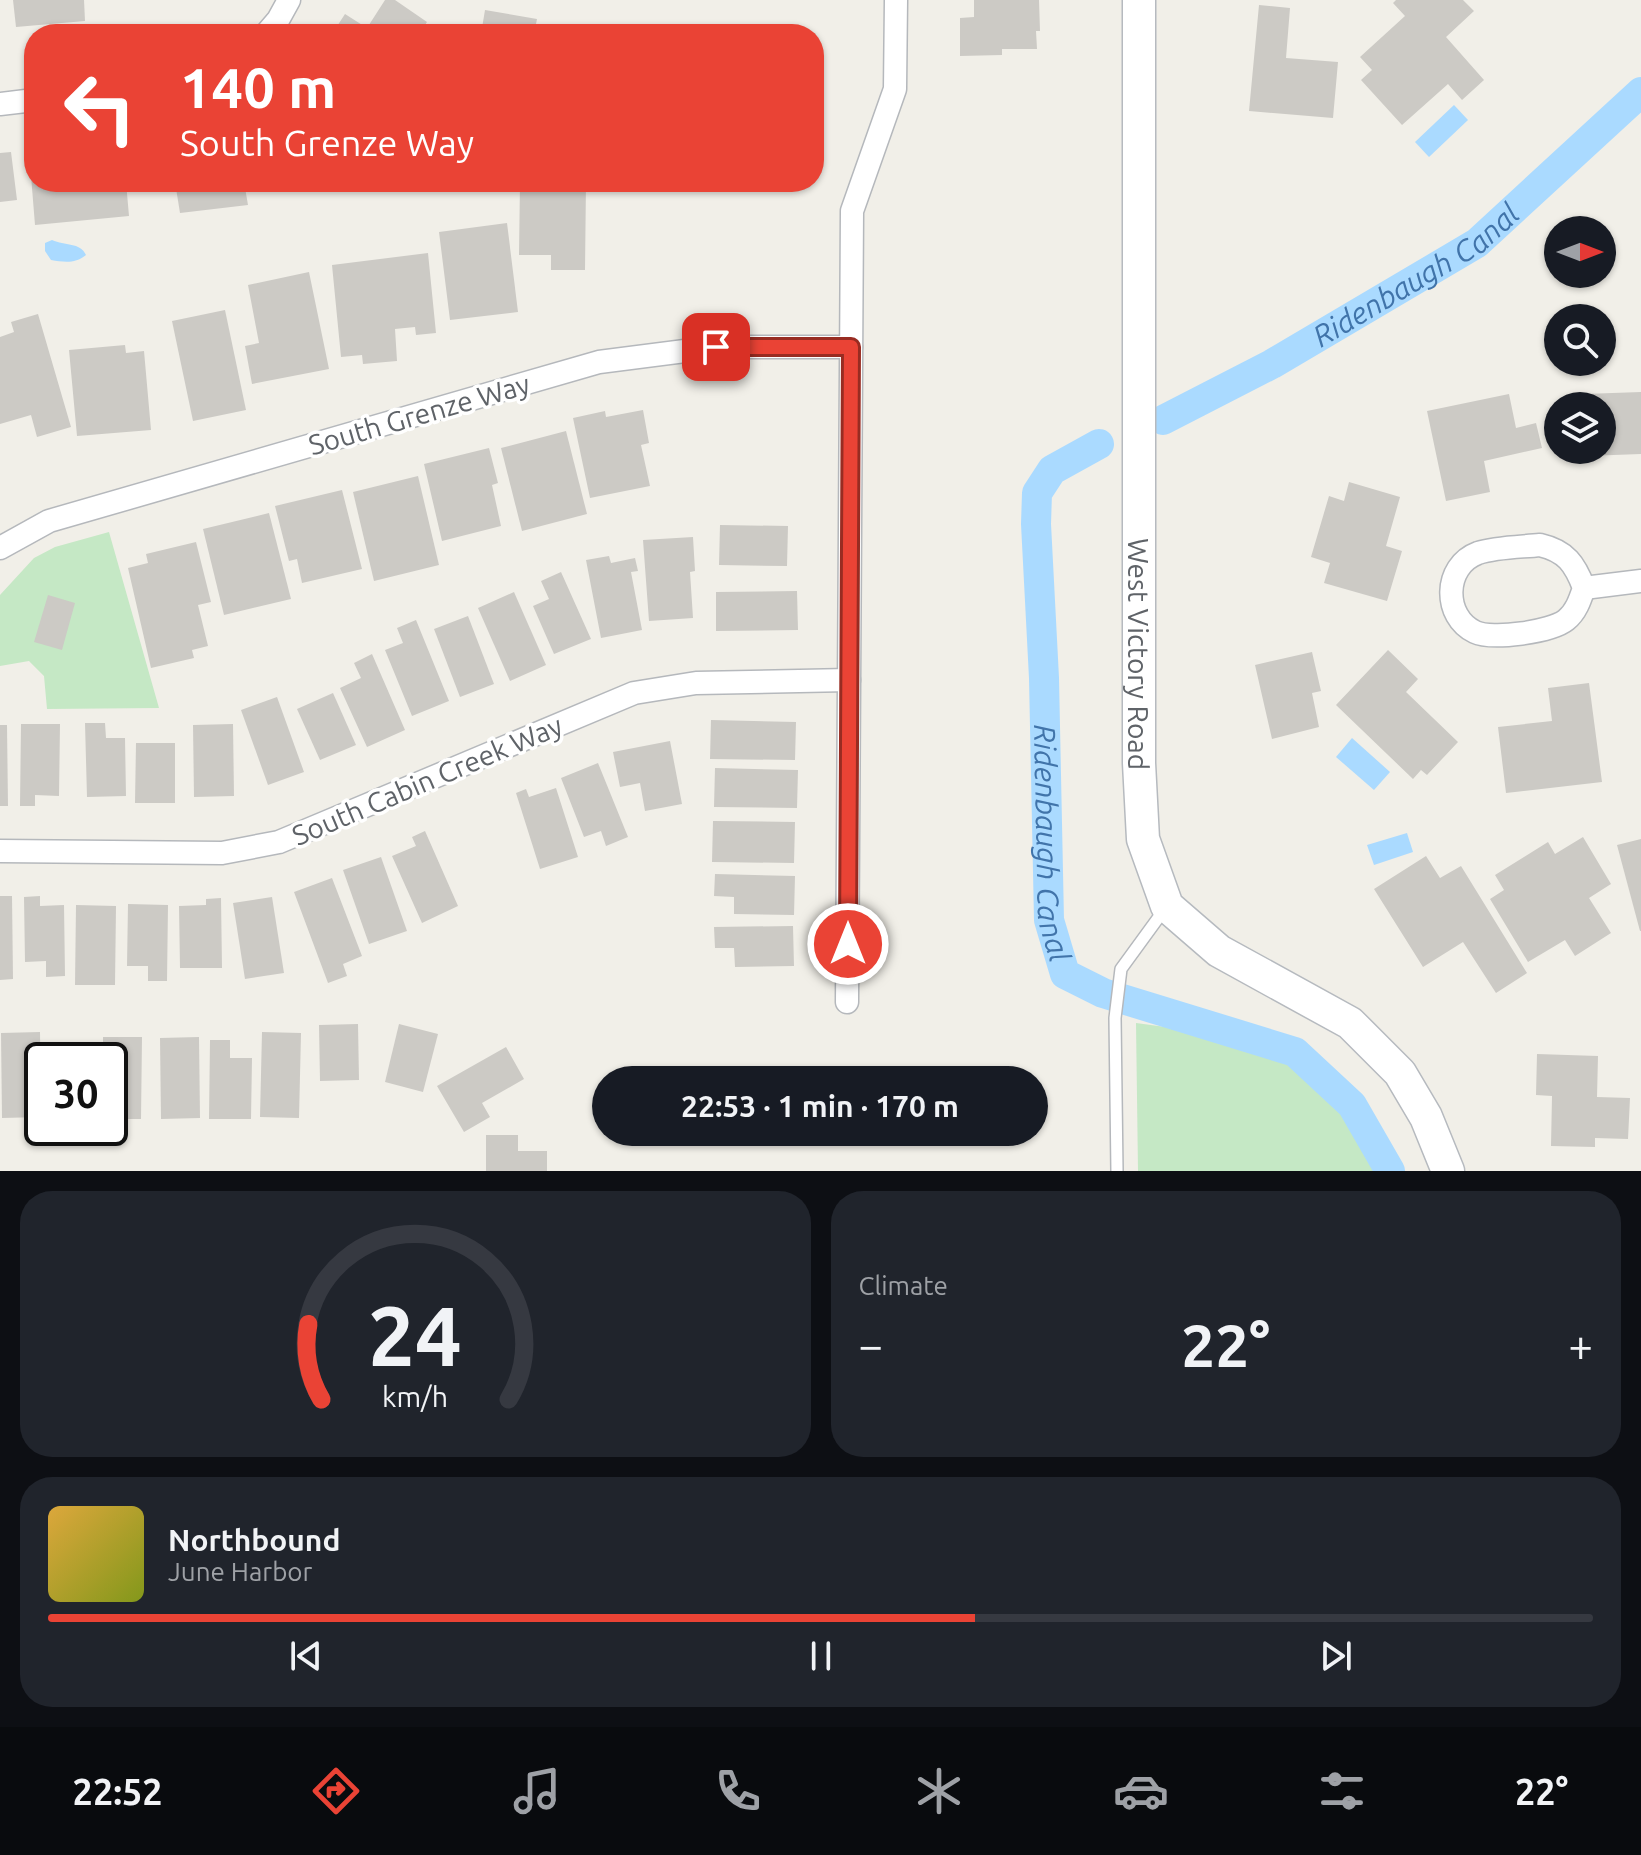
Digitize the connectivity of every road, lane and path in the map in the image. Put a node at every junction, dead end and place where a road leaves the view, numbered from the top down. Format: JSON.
{"nodes":[{"id":1,"x":896,"y":0,"type":"edge"},
{"id":2,"x":1139,"y":0,"type":"edge"},
{"id":3,"x":24,"y":101,"type":"edge"},
{"id":4,"x":0,"y":104,"type":"edge"},
{"id":5,"x":851,"y":347,"type":"junction"},
{"id":6,"x":0,"y":548,"type":"edge"},
{"id":7,"x":1641,"y":581,"type":"edge"},
{"id":8,"x":1584,"y":588,"type":"junction"},
{"id":9,"x":849,"y":680,"type":"junction"},
{"id":10,"x":0,"y":851,"type":"edge"},
{"id":11,"x":1167,"y":906,"type":"junction"},
{"id":12,"x":847,"y":1002,"type":"dead end"},
{"id":13,"x":1117,"y":1171,"type":"edge"},
{"id":14,"x":1448,"y":1171,"type":"edge"}],
"edges":[{"from":1,"to":5,"type":"street"},
{"from":2,"to":11,"type":"main road","name":"West Victory Road"},
{"from":3,"to":4,"type":"street"},
{"from":5,"to":6,"type":"street","name":"South Grenze Way"},
{"from":5,"to":9,"type":"street"},
{"from":7,"to":8,"type":"street"},
{"from":8,"to":8,"type":"street"},
{"from":9,"to":10,"type":"street","name":"South Cabin Creek Way"},
{"from":9,"to":12,"type":"street"},
{"from":11,"to":13,"type":"lane"},
{"from":11,"to":14,"type":"main road","name":"West Victory Road"}]}
